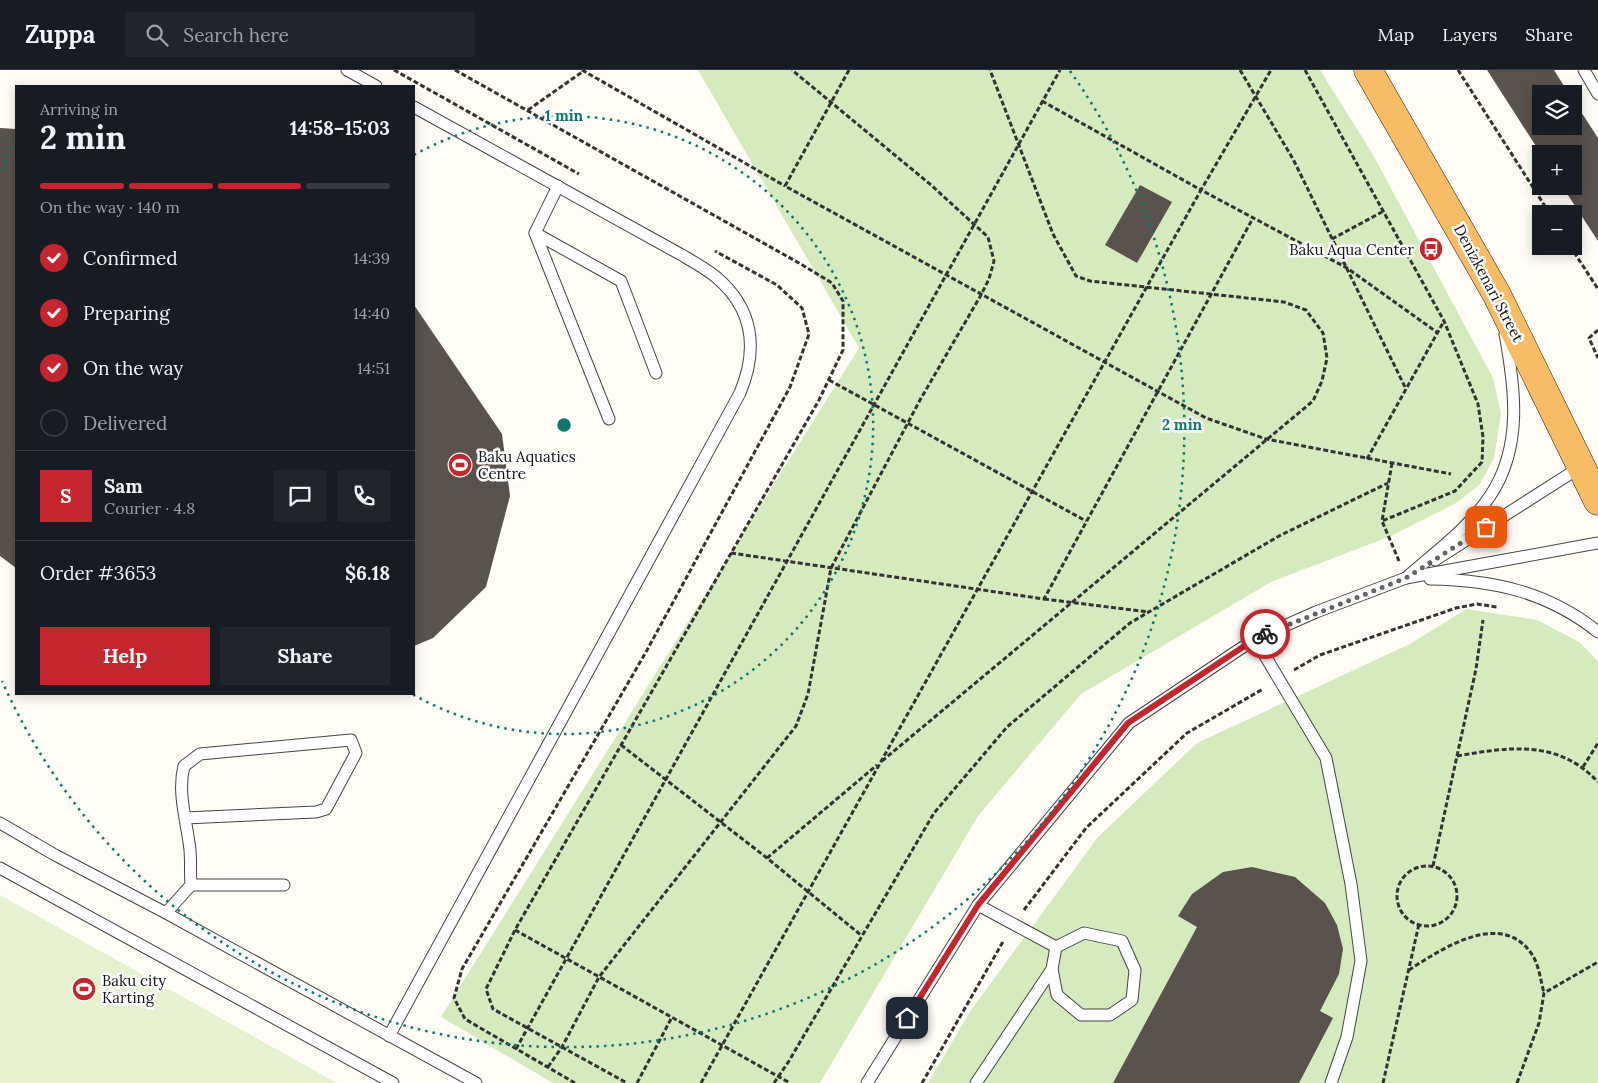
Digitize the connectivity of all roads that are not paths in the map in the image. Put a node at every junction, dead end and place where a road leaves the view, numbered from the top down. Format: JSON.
{"nodes":[{"id":1,"x":347,"y":70,"type":"edge"},
{"id":2,"x":1584,"y":70,"type":"edge"},
{"id":3,"x":1373,"y":72,"type":"edge"},
{"id":4,"x":374,"y":85,"type":"edge"},
{"id":5,"x":1598,"y":94,"type":"edge"},
{"id":6,"x":415,"y":108,"type":"edge"},
{"id":7,"x":558,"y":186,"type":"junction"},
{"id":8,"x":535,"y":233,"type":"junction"},
{"id":9,"x":1497,"y":295,"type":"junction"},
{"id":10,"x":656,"y":373,"type":"dead end"},
{"id":11,"x":609,"y":418,"type":"dead end"},
{"id":12,"x":1590,"y":460,"type":"edge"},
{"id":13,"x":1598,"y":501,"type":"edge"},
{"id":14,"x":1598,"y":543,"type":"edge"},
{"id":15,"x":1406,"y":578,"type":"junction"},
{"id":16,"x":1598,"y":632,"type":"edge"},
{"id":17,"x":1255,"y":639,"type":"junction"},
{"id":18,"x":185,"y":818,"type":"junction"},
{"id":19,"x":0,"y":823,"type":"edge"},
{"id":20,"x":0,"y":868,"type":"edge"},
{"id":21,"x":191,"y":885,"type":"junction"},
{"id":22,"x":284,"y":885,"type":"dead end"},
{"id":23,"x":978,"y":905,"type":"junction"},
{"id":24,"x":166,"y":913,"type":"junction"},
{"id":25,"x":1056,"y":947,"type":"junction"},
{"id":26,"x":1052,"y":969,"type":"junction"},
{"id":27,"x":389,"y":1036,"type":"junction"},
{"id":28,"x":393,"y":1083,"type":"edge"},
{"id":29,"x":476,"y":1083,"type":"edge"},
{"id":30,"x":867,"y":1083,"type":"edge"},
{"id":31,"x":976,"y":1083,"type":"edge"},
{"id":32,"x":1331,"y":1083,"type":"edge"}],
"edges":[{"from":1,"to":4,"type":"lane"},
{"from":2,"to":5,"type":"lane"},
{"from":3,"to":9,"type":"highway","name":"Denizkenari Street"},
{"from":6,"to":7,"type":"lane"},
{"from":7,"to":8,"type":"lane"},
{"from":7,"to":27,"type":"lane"},
{"from":8,"to":10,"type":"lane"},
{"from":8,"to":11,"type":"lane"},
{"from":9,"to":12,"type":"highway","name":"Denizkenari Street"},
{"from":9,"to":15,"type":"lane"},
{"from":12,"to":13,"type":"highway","name":"Denizkenari Street"},
{"from":12,"to":15,"type":"lane"},
{"from":14,"to":15,"type":"lane"},
{"from":15,"to":16,"type":"lane"},
{"from":15,"to":17,"type":"lane"},
{"from":17,"to":23,"type":"lane"},
{"from":17,"to":32,"type":"lane"},
{"from":18,"to":18,"type":"lane"},
{"from":18,"to":21,"type":"lane"},
{"from":19,"to":24,"type":"lane"},
{"from":20,"to":28,"type":"lane"},
{"from":21,"to":22,"type":"lane"},
{"from":21,"to":24,"type":"lane"},
{"from":23,"to":25,"type":"lane"},
{"from":23,"to":30,"type":"lane"},
{"from":24,"to":27,"type":"lane"},
{"from":25,"to":26,"type":"lane"},
{"from":25,"to":26,"type":"lane"},
{"from":26,"to":31,"type":"lane"},
{"from":27,"to":29,"type":"lane"}]}
